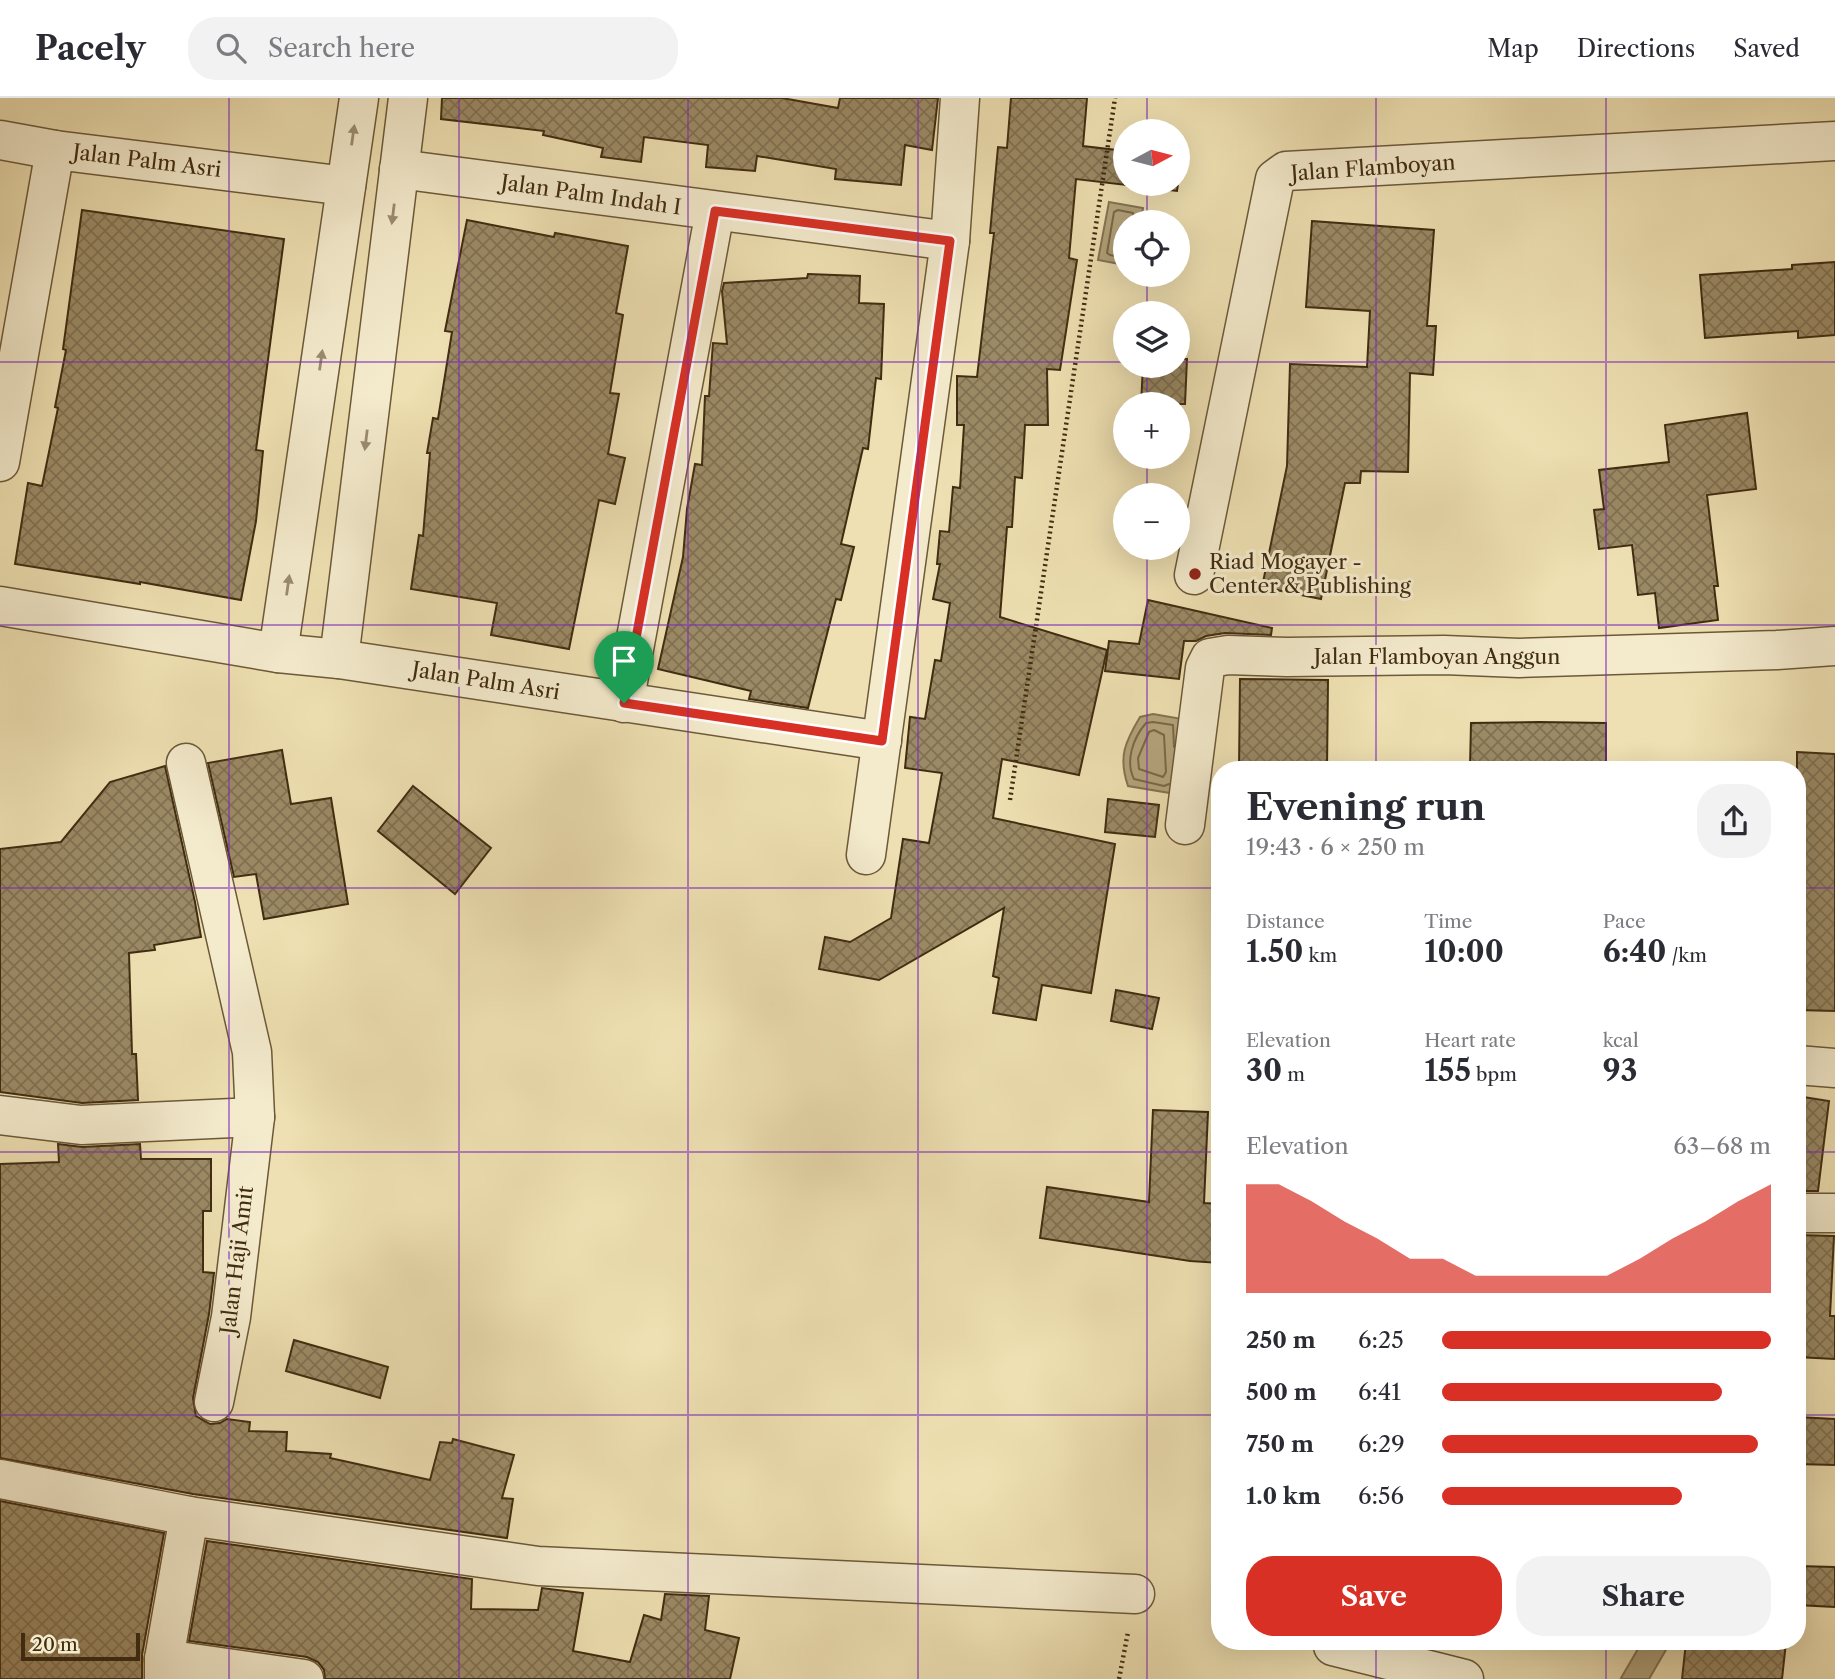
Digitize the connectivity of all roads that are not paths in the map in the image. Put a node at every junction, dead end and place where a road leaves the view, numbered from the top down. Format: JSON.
{"nodes":[{"id":1,"x":359,"y":98,"type":"edge"},
{"id":2,"x":408,"y":98,"type":"edge"},
{"id":3,"x":960,"y":98,"type":"edge"},
{"id":4,"x":0,"y":140,"type":"edge"},
{"id":5,"x":1835,"y":141,"type":"edge"},
{"id":6,"x":55,"y":150,"type":"junction"},
{"id":7,"x":399,"y":169,"type":"junction"},
{"id":8,"x":346,"y":186,"type":"junction"},
{"id":9,"x":715,"y":211,"type":"junction"},
{"id":10,"x":950,"y":241,"type":"junction"},
{"id":11,"x":0,"y":462,"type":"edge"},
{"id":12,"x":1194,"y":575,"type":"dead end"},
{"id":13,"x":0,"y":606,"type":"edge"},
{"id":14,"x":1835,"y":646,"type":"edge"},
{"id":15,"x":278,"y":653,"type":"junction"},
{"id":16,"x":339,"y":659,"type":"junction"},
{"id":17,"x":624,"y":703,"type":"junction"},
{"id":18,"x":882,"y":741,"type":"junction"},
{"id":19,"x":186,"y":763,"type":"dead end"},
{"id":20,"x":1185,"y":825,"type":"dead end"},
{"id":21,"x":866,"y":855,"type":"dead end"},
{"id":22,"x":1806,"y":1066,"type":"edge"},
{"id":23,"x":1835,"y":1068,"type":"edge"},
{"id":24,"x":0,"y":1115,"type":"edge"},
{"id":25,"x":255,"y":1116,"type":"junction"},
{"id":26,"x":1806,"y":1213,"type":"edge"},
{"id":27,"x":1835,"y":1213,"type":"edge"},
{"id":28,"x":214,"y":1402,"type":"dead end"},
{"id":29,"x":0,"y":1479,"type":"edge"},
{"id":30,"x":189,"y":1516,"type":"junction"},
{"id":31,"x":1135,"y":1594,"type":"dead end"},
{"id":32,"x":1349,"y":1650,"type":"edge"},
{"id":33,"x":164,"y":1669,"type":"edge"},
{"id":34,"x":304,"y":1679,"type":"edge"},
{"id":35,"x":1464,"y":1679,"type":"edge"}],
"edges":[{"from":8,"to":1,"type":"street","one_way":true},
{"from":2,"to":7,"type":"street"},
{"from":3,"to":10,"type":"street"},
{"from":4,"to":6,"type":"street"},
{"from":5,"to":12,"type":"street","name":"Jalan Flamboyan"},
{"from":6,"to":8,"type":"street","name":"Jalan Palm Asri"},
{"from":6,"to":11,"type":"street","name":"Jalan Palm Asri"},
{"from":7,"to":9,"type":"street","name":"Jalan Palm Indah I"},
{"from":7,"to":16,"type":"street","one_way":true},
{"from":15,"to":8,"type":"street","one_way":true},
{"from":9,"to":10,"type":"street","name":"Jalan Palm Indah I"},
{"from":9,"to":17,"type":"street"},
{"from":10,"to":18,"type":"street"},
{"from":13,"to":15,"type":"street","name":"Jalan Palm Asri"},
{"from":14,"to":20,"type":"street","name":"Jalan Flamboyan Anggun"},
{"from":15,"to":16,"type":"street","name":"Jalan Palm Asri"},
{"from":16,"to":17,"type":"street","name":"Jalan Palm Asri"},
{"from":17,"to":18,"type":"street","name":"Jalan Palm Asri"},
{"from":18,"to":21,"type":"street"},
{"from":19,"to":25,"type":"street","name":"Jalan Haji Amit"},
{"from":22,"to":23,"type":"street"},
{"from":24,"to":25,"type":"street"},
{"from":25,"to":28,"type":"street","name":"Jalan Haji Amit"},
{"from":26,"to":27,"type":"street"},
{"from":29,"to":30,"type":"street"},
{"from":30,"to":31,"type":"street"},
{"from":30,"to":33,"type":"street"},
{"from":32,"to":35,"type":"street"},
{"from":33,"to":34,"type":"street"}]}
